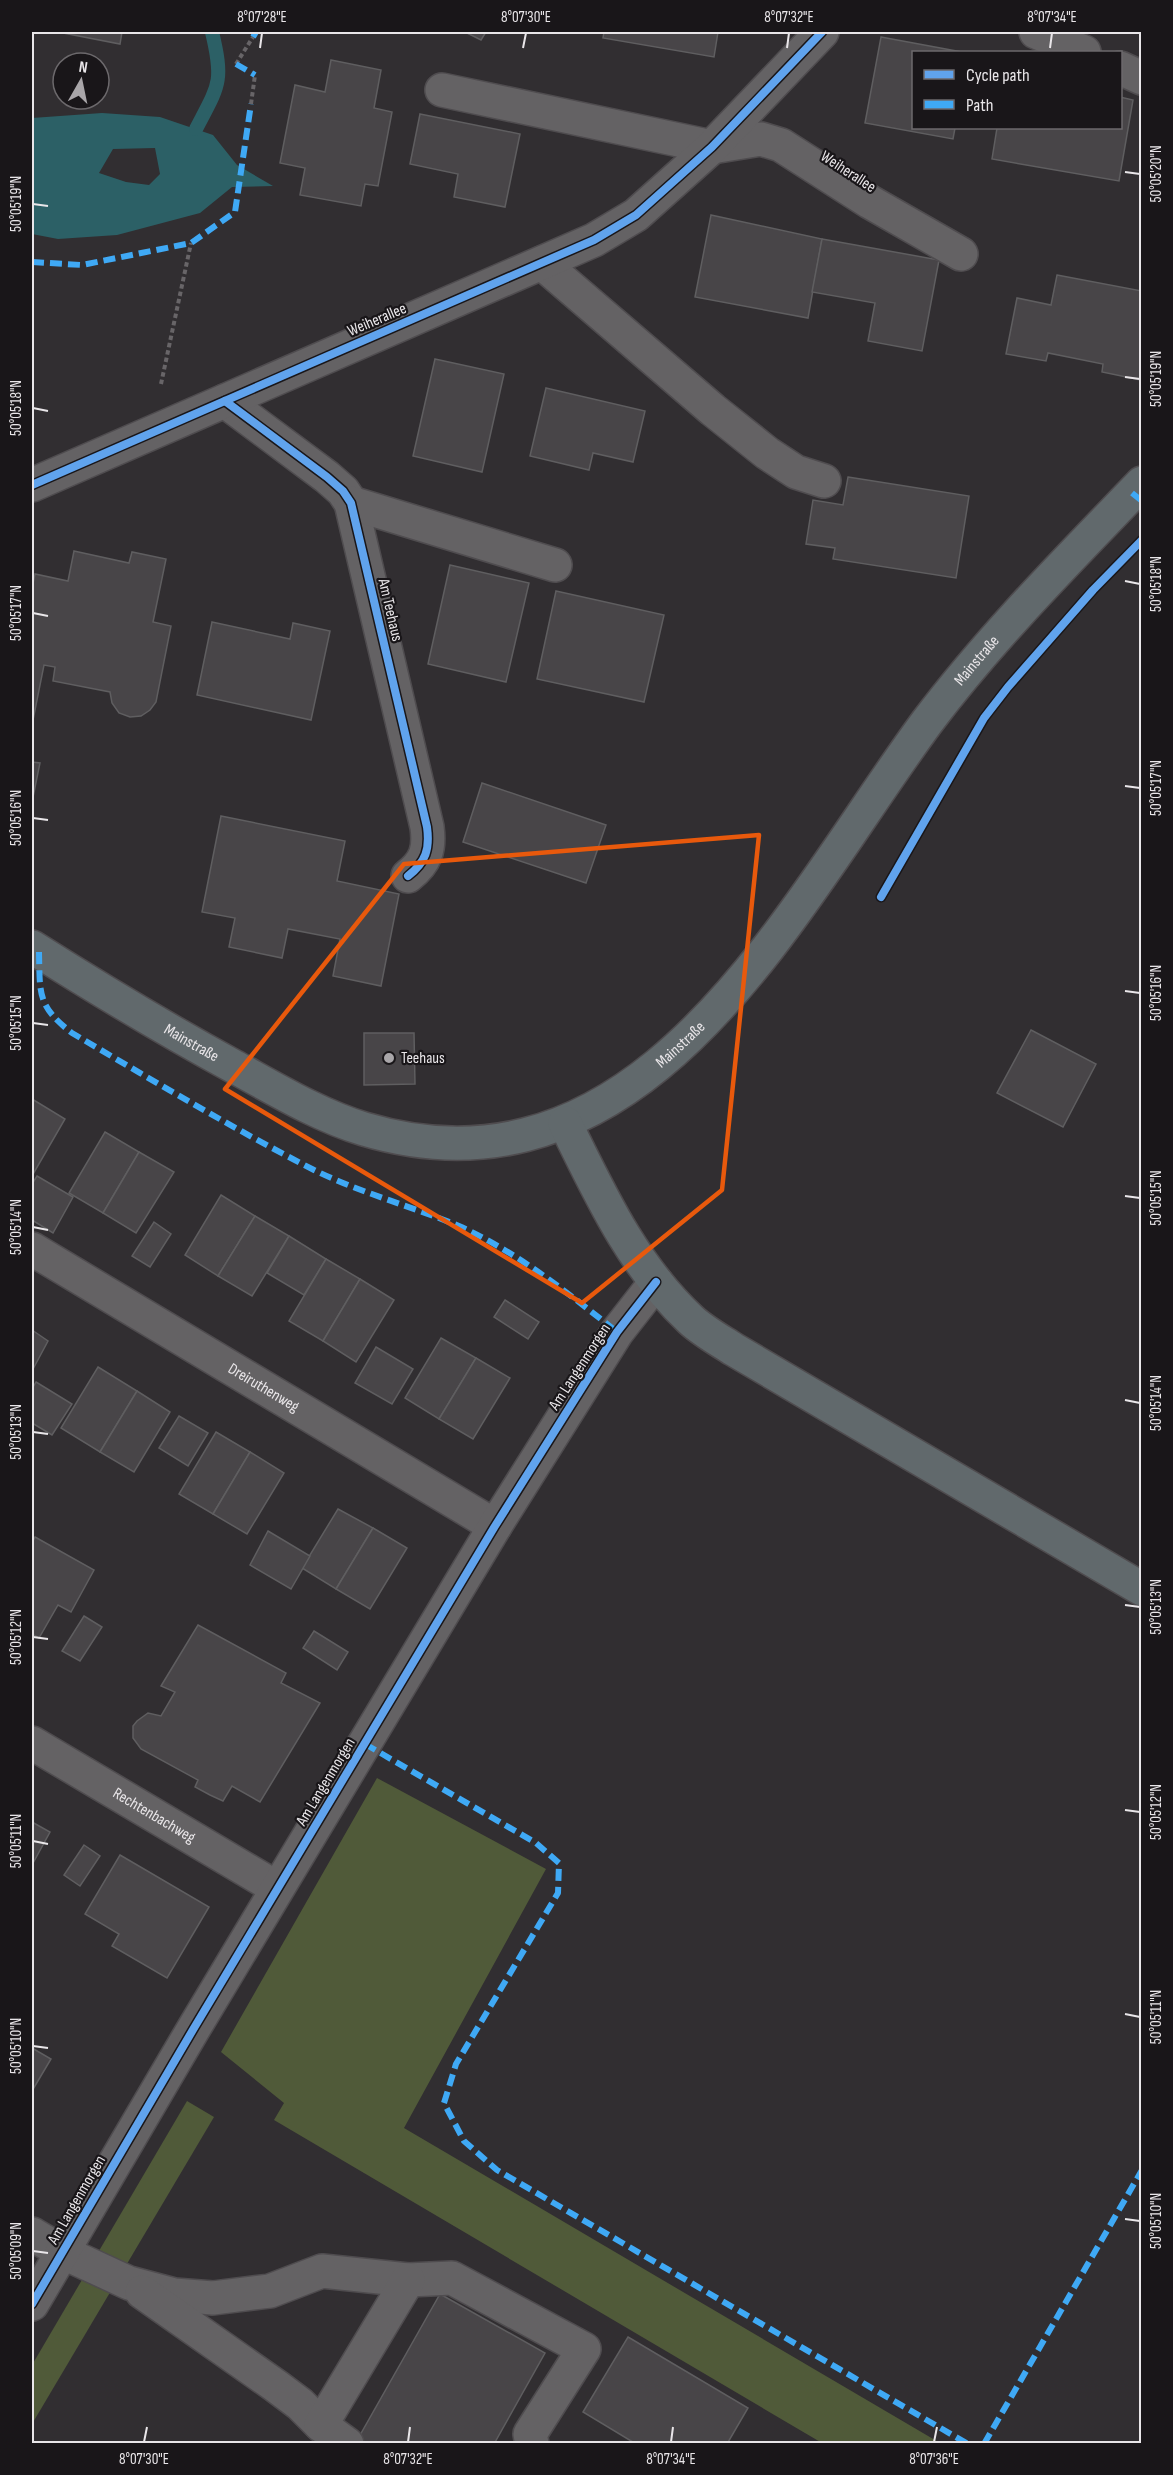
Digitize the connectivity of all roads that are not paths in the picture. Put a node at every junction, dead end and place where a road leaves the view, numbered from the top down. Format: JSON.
{"nodes":[{"id":1,"x":822,"y":32,"type":"edge"},
{"id":2,"x":1036,"y":32,"type":"edge"},
{"id":3,"x":1082,"y":51,"type":"edge"},
{"id":4,"x":1122,"y":69,"type":"edge"},
{"id":5,"x":1142,"y":78,"type":"edge"},
{"id":6,"x":442,"y":90,"type":"dead end"},
{"id":7,"x":712,"y":147,"type":"junction"},
{"id":8,"x":962,"y":254,"type":"dead end"},
{"id":9,"x":542,"y":263,"type":"junction"},
{"id":10,"x":225,"y":401,"type":"junction"},
{"id":11,"x":824,"y":481,"type":"dead end"},
{"id":12,"x":1142,"y":483,"type":"edge"},
{"id":13,"x":32,"y":485,"type":"edge"},
{"id":14,"x":351,"y":503,"type":"junction"},
{"id":15,"x":555,"y":565,"type":"dead end"},
{"id":16,"x":408,"y":876,"type":"dead end"},
{"id":17,"x":32,"y":947,"type":"edge"},
{"id":18,"x":566,"y":1123,"type":"junction"},
{"id":19,"x":32,"y":1250,"type":"edge"},
{"id":20,"x":656,"y":1282,"type":"junction"},
{"id":21,"x":495,"y":1526,"type":"junction"},
{"id":22,"x":1142,"y":1589,"type":"edge"},
{"id":23,"x":32,"y":1743,"type":"edge"},
{"id":24,"x":277,"y":1888,"type":"junction"},
{"id":25,"x":32,"y":2234,"type":"edge"},
{"id":26,"x":62,"y":2252,"type":"junction"},
{"id":27,"x":408,"y":2280,"type":"junction"},
{"id":28,"x":129,"y":2283,"type":"junction"},
{"id":29,"x":32,"y":2304,"type":"edge"},
{"id":30,"x":334,"y":2434,"type":"edge"},
{"id":31,"x":532,"y":2444,"type":"edge"}],
"edges":[{"from":1,"to":7,"type":"street","name":"Weiherallee"},
{"from":2,"to":3,"type":"street"},
{"from":4,"to":5,"type":"street"},
{"from":6,"to":7,"type":"street","name":"Weiherallee"},
{"from":7,"to":8,"type":"street","name":"Weiherallee"},
{"from":7,"to":9,"type":"street","name":"Weiherallee"},
{"from":9,"to":10,"type":"street","name":"Weiherallee"},
{"from":9,"to":11,"type":"street"},
{"from":10,"to":13,"type":"street","name":"Weiherallee"},
{"from":10,"to":14,"type":"street","name":"Am Teehaus"},
{"from":12,"to":18,"type":"main road","name":"Mainstraße"},
{"from":14,"to":15,"type":"street"},
{"from":14,"to":16,"type":"street","name":"Am Teehaus"},
{"from":17,"to":18,"type":"main road","name":"Mainstraße"},
{"from":18,"to":20,"type":"main road"},
{"from":19,"to":21,"type":"street","name":"Dreiruthenweg"},
{"from":20,"to":21,"type":"street","name":"Am Langenmorgen"},
{"from":20,"to":22,"type":"main road"},
{"from":21,"to":24,"type":"street","name":"Am Langenmorgen"},
{"from":23,"to":24,"type":"street","name":"Rechtenbachweg"},
{"from":24,"to":26,"type":"street","name":"Am Langenmorgen"},
{"from":25,"to":26,"type":"street"},
{"from":26,"to":28,"type":"street"},
{"from":26,"to":29,"type":"street","name":"Am Langenmorgen"},
{"from":27,"to":28,"type":"street"},
{"from":27,"to":30,"type":"street"},
{"from":27,"to":31,"type":"street"},
{"from":28,"to":30,"type":"street"}]}
